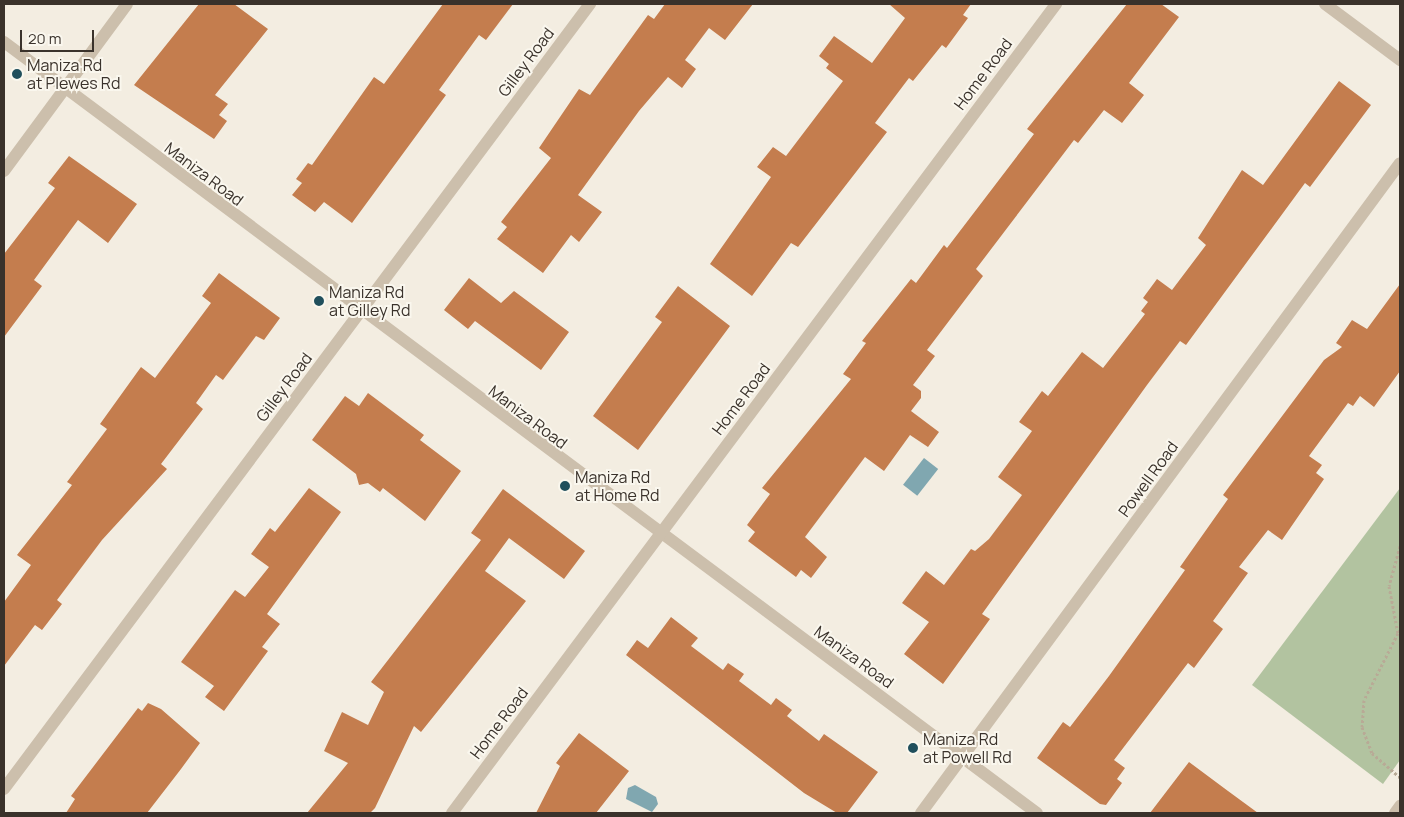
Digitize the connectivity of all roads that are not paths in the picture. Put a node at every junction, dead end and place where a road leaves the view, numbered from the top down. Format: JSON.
{"nodes":[{"id":1,"x":127,"y":4,"type":"edge"},
{"id":2,"x":590,"y":4,"type":"edge"},
{"id":3,"x":1056,"y":4,"type":"edge"},
{"id":4,"x":1325,"y":4,"type":"edge"},
{"id":5,"x":4,"y":42,"type":"edge"},
{"id":6,"x":1400,"y":60,"type":"edge"},
{"id":7,"x":65,"y":89,"type":"junction"},
{"id":8,"x":1400,"y":163,"type":"edge"},
{"id":9,"x":4,"y":171,"type":"edge"},
{"id":10,"x":360,"y":312,"type":"junction"},
{"id":11,"x":660,"y":535,"type":"junction"},
{"id":12,"x":964,"y":758,"type":"junction"},
{"id":13,"x":4,"y":789,"type":"edge"},
{"id":14,"x":1400,"y":806,"type":"edge"},
{"id":15,"x":452,"y":813,"type":"edge"},
{"id":16,"x":922,"y":813,"type":"edge"},
{"id":17,"x":1037,"y":813,"type":"edge"},
{"id":18,"x":1395,"y":813,"type":"edge"}],
"edges":[{"from":1,"to":7,"type":"street"},
{"from":2,"to":10,"type":"street","name":"Gilley Road"},
{"from":3,"to":11,"type":"street","name":"Home Road"},
{"from":4,"to":6,"type":"street"},
{"from":5,"to":7,"type":"street","name":"Maniza Road"},
{"from":7,"to":9,"type":"street"},
{"from":7,"to":10,"type":"street","name":"Maniza Road"},
{"from":8,"to":12,"type":"street","name":"Powell Road"},
{"from":10,"to":11,"type":"street","name":"Maniza Road"},
{"from":10,"to":13,"type":"street","name":"Gilley Road"},
{"from":11,"to":12,"type":"street","name":"Maniza Road"},
{"from":11,"to":15,"type":"street","name":"Home Road"},
{"from":12,"to":16,"type":"street","name":"Powell Road"},
{"from":12,"to":17,"type":"street","name":"Maniza Road"},
{"from":14,"to":18,"type":"street"}]}
